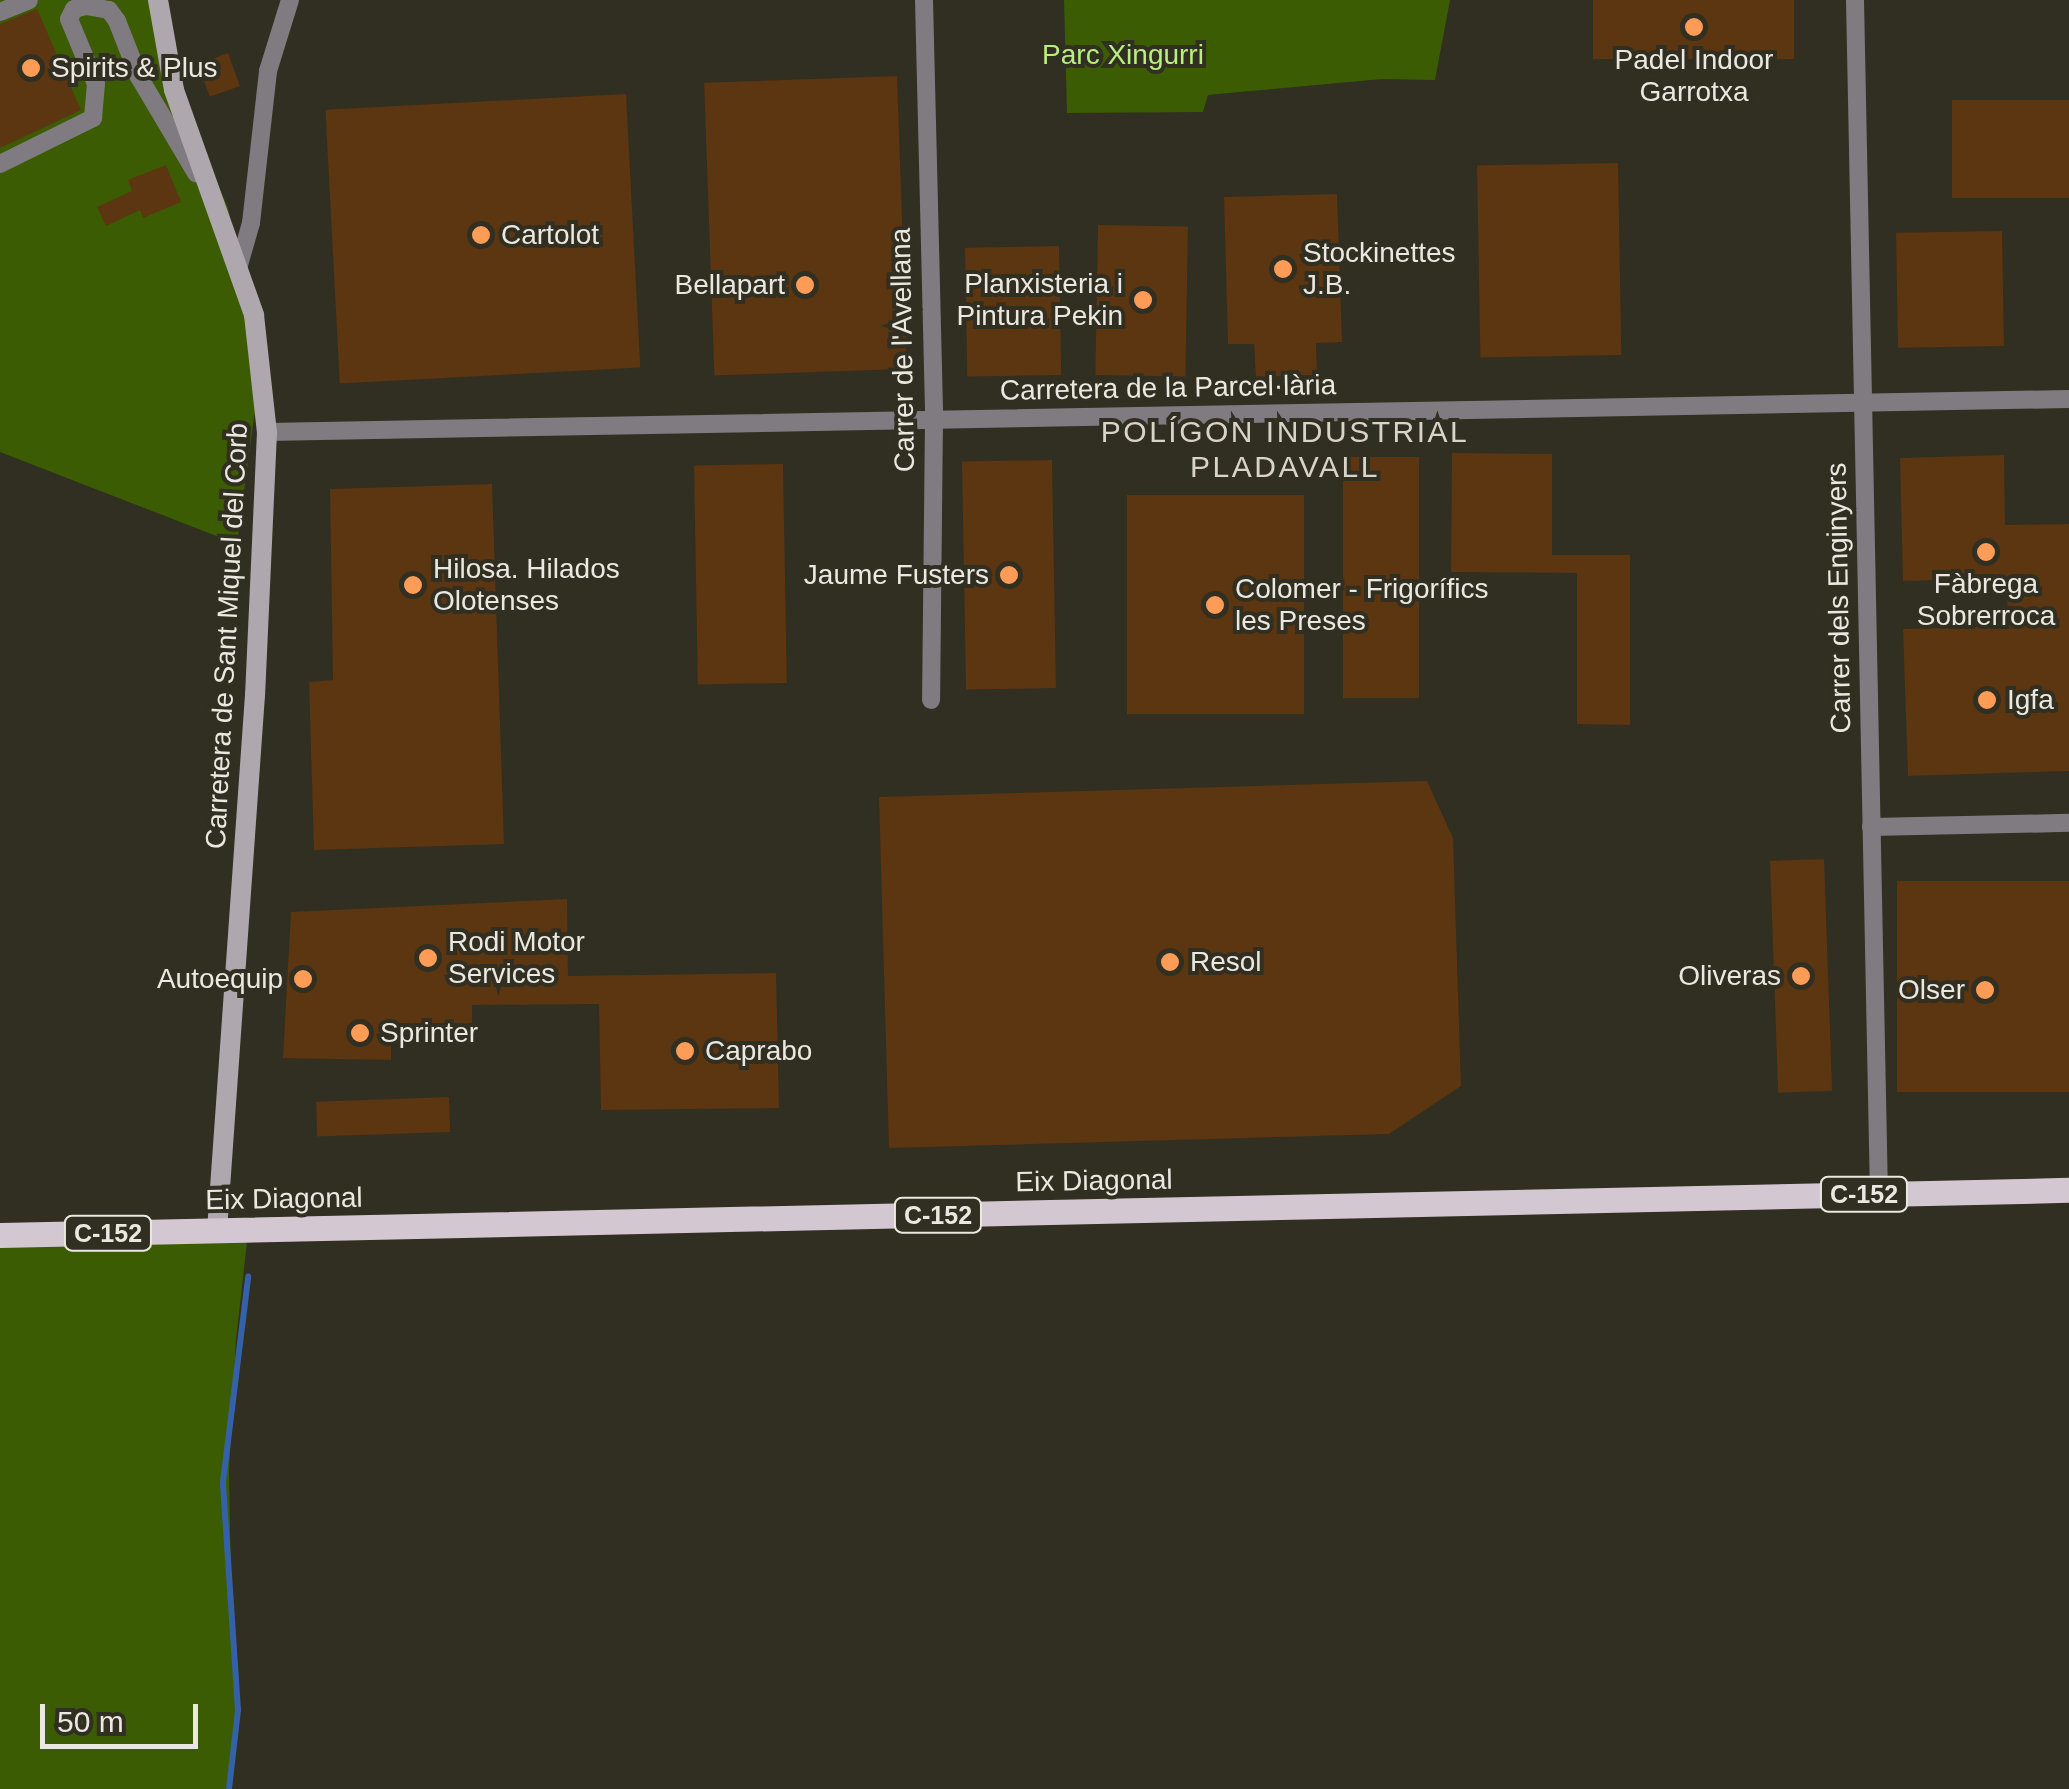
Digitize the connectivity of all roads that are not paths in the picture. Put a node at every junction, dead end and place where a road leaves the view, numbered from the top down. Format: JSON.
{"nodes":[{"id":1,"x":29,"y":0,"type":"edge"},
{"id":2,"x":158,"y":0,"type":"edge"},
{"id":3,"x":290,"y":0,"type":"edge"},
{"id":4,"x":924,"y":0,"type":"edge"},
{"id":5,"x":1855,"y":0,"type":"edge"},
{"id":6,"x":67,"y":5,"type":"edge"},
{"id":7,"x":0,"y":12,"type":"edge"},
{"id":8,"x":0,"y":164,"type":"edge"},
{"id":9,"x":220,"y":212,"type":"junction"},
{"id":10,"x":239,"y":265,"type":"junction"},
{"id":11,"x":2069,"y":399,"type":"edge"},
{"id":12,"x":1862,"y":403,"type":"junction"},
{"id":13,"x":934,"y":420,"type":"junction"},
{"id":14,"x":268,"y":432,"type":"junction"},
{"id":15,"x":931,"y":700,"type":"dead end"},
{"id":16,"x":2069,"y":823,"type":"edge"},
{"id":17,"x":1871,"y":828,"type":"junction"},
{"id":18,"x":2069,"y":1190,"type":"edge"},
{"id":19,"x":1879,"y":1194,"type":"junction"},
{"id":20,"x":217,"y":1230,"type":"junction"},
{"id":21,"x":0,"y":1235,"type":"edge"}],
"edges":[{"from":1,"to":7,"type":"street"},
{"from":2,"to":9,"type":"street","name":"Carretera de Sant Miquel del Corb"},
{"from":3,"to":10,"type":"street"},
{"from":4,"to":13,"type":"street","name":"Carrer de l'Avellana"},
{"from":5,"to":12,"type":"street","name":"Carrer dels Enginyers"},
{"from":6,"to":8,"type":"street"},
{"from":6,"to":9,"type":"street"},
{"from":9,"to":10,"type":"street","name":"Carretera de Sant Miquel del Corb"},
{"from":10,"to":14,"type":"street","name":"Carretera de Sant Miquel del Corb"},
{"from":11,"to":12,"type":"street","name":"Carretera de la Parcel·lària"},
{"from":12,"to":13,"type":"street","name":"Carretera de la Parcel·lària"},
{"from":12,"to":17,"type":"street","name":"Carrer dels Enginyers"},
{"from":13,"to":14,"type":"street","name":"Carretera de la Parcel·lària"},
{"from":13,"to":15,"type":"street","name":"Carrer de l'Avellana"},
{"from":14,"to":20,"type":"street","name":"Carretera de Sant Miquel del Corb"},
{"from":16,"to":17,"type":"street"},
{"from":17,"to":19,"type":"street","name":"Carrer dels Enginyers"},
{"from":18,"to":19,"type":"main road","name":"Eix Diagonal","number":"C-152"},
{"from":19,"to":20,"type":"main road","name":"Eix Diagonal","number":"C-152"},
{"from":20,"to":21,"type":"main road","name":"Eix Diagonal","number":"C-152"}]}
